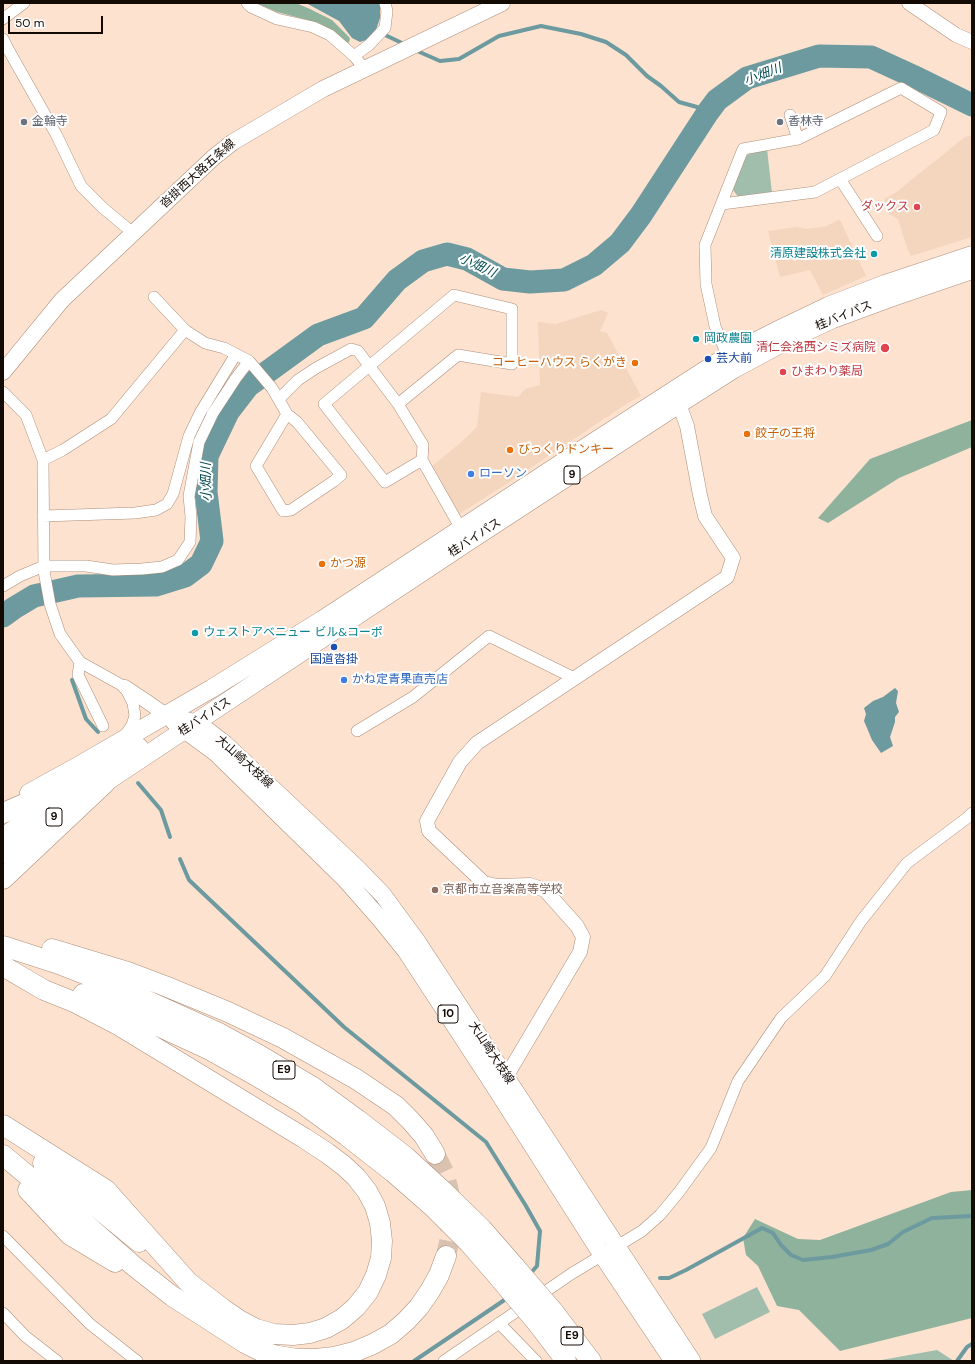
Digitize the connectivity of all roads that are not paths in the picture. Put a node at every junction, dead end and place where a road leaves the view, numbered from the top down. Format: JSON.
{"nodes":[{"id":1,"x":24,"y":3,"type":"edge"},
{"id":2,"x":247,"y":3,"type":"edge"},
{"id":3,"x":385,"y":3,"type":"edge"},
{"id":4,"x":502,"y":3,"type":"edge"},
{"id":5,"x":910,"y":3,"type":"edge"},
{"id":6,"x":3,"y":19,"type":"edge"},
{"id":7,"x":3,"y":39,"type":"edge"},
{"id":8,"x":972,"y":42,"type":"edge"},
{"id":9,"x":354,"y":56,"type":"junction"},
{"id":10,"x":365,"y":69,"type":"junction"},
{"id":11,"x":790,"y":116,"type":"dead end"},
{"id":12,"x":798,"y":138,"type":"junction"},
{"id":13,"x":840,"y":179,"type":"junction"},
{"id":14,"x":722,"y":204,"type":"junction"},
{"id":15,"x":133,"y":233,"type":"junction"},
{"id":16,"x":877,"y":236,"type":"dead end"},
{"id":17,"x":972,"y":255,"type":"edge"},
{"id":18,"x":972,"y":270,"type":"edge"},
{"id":19,"x":154,"y":297,"type":"dead end"},
{"id":20,"x":184,"y":330,"type":"junction"},
{"id":21,"x":236,"y":354,"type":"junction"},
{"id":22,"x":251,"y":363,"type":"junction"},
{"id":23,"x":730,"y":363,"type":"junction"},
{"id":24,"x":369,"y":366,"type":"junction"},
{"id":25,"x":3,"y":372,"type":"edge"},
{"id":26,"x":3,"y":392,"type":"edge"},
{"id":27,"x":676,"y":398,"type":"junction"},
{"id":28,"x":279,"y":399,"type":"junction"},
{"id":29,"x":398,"y":404,"type":"junction"},
{"id":30,"x":287,"y":414,"type":"junction"},
{"id":31,"x":43,"y":460,"type":"junction"},
{"id":32,"x":422,"y":460,"type":"junction"},
{"id":33,"x":44,"y":516,"type":"junction"},
{"id":34,"x":465,"y":535,"type":"junction"},
{"id":35,"x":44,"y":568,"type":"junction"},
{"id":36,"x":3,"y":586,"type":"edge"},
{"id":37,"x":80,"y":662,"type":"junction"},
{"id":38,"x":574,"y":678,"type":"junction"},
{"id":39,"x":125,"y":688,"type":"junction"},
{"id":40,"x":181,"y":723,"type":"junction"},
{"id":41,"x":103,"y":726,"type":"dead end"},
{"id":42,"x":357,"y":731,"type":"dead end"},
{"id":43,"x":122,"y":741,"type":"junction"},
{"id":44,"x":82,"y":772,"type":"junction"},
{"id":45,"x":106,"y":782,"type":"junction"},
{"id":46,"x":12,"y":805,"type":"edge"},
{"id":47,"x":3,"y":813,"type":"edge"},
{"id":48,"x":972,"y":813,"type":"edge"},
{"id":49,"x":3,"y":837,"type":"edge"},
{"id":50,"x":3,"y":855,"type":"edge"},
{"id":51,"x":3,"y":879,"type":"edge"},
{"id":52,"x":4,"y":949,"type":"edge"},
{"id":53,"x":500,"y":1080,"type":"junction"},
{"id":54,"x":3,"y":1125,"type":"edge"},
{"id":55,"x":3,"y":1130,"type":"edge"},
{"id":56,"x":435,"y":1154,"type":"tunnel mouth"},
{"id":57,"x":3,"y":1155,"type":"edge"},
{"id":58,"x":3,"y":1163,"type":"edge"},
{"id":59,"x":3,"y":1236,"type":"edge"},
{"id":60,"x":617,"y":1246,"type":"junction"},
{"id":61,"x":602,"y":1255,"type":"junction"},
{"id":62,"x":446,"y":1256,"type":"tunnel mouth"},
{"id":63,"x":188,"y":1282,"type":"junction"},
{"id":64,"x":172,"y":1296,"type":"junction"},
{"id":65,"x":3,"y":1313,"type":"edge"},
{"id":66,"x":499,"y":1323,"type":"junction"},
{"id":67,"x":57,"y":1361,"type":"edge"},
{"id":68,"x":137,"y":1361,"type":"edge"},
{"id":69,"x":444,"y":1361,"type":"edge"},
{"id":70,"x":536,"y":1361,"type":"edge"},
{"id":71,"x":566,"y":1361,"type":"edge"},
{"id":72,"x":591,"y":1361,"type":"edge"},
{"id":73,"x":673,"y":1361,"type":"edge"},
{"id":74,"x":692,"y":1361,"type":"edge"}],
"edges":[{"from":1,"to":6,"type":"street"},
{"from":2,"to":9,"type":"street"},
{"from":3,"to":9,"type":"street"},
{"from":4,"to":10,"type":"main road","name":"沓掛西大路五条線"},
{"from":5,"to":8,"type":"street"},
{"from":7,"to":15,"type":"street"},
{"from":9,"to":10,"type":"street"},
{"from":10,"to":15,"type":"main road","name":"沓掛西大路五条線"},
{"from":11,"to":12,"type":"street"},
{"from":12,"to":13,"type":"street"},
{"from":12,"to":14,"type":"street"},
{"from":13,"to":14,"type":"street"},
{"from":13,"to":16,"type":"street"},
{"from":14,"to":23,"type":"street"},
{"from":15,"to":25,"type":"main road","name":"沓掛西大路五条線"},
{"from":17,"to":23,"type":"highway","name":"桂バイパス","number":"9"},
{"from":18,"to":23,"type":"highway","name":"桂バイパス","number":"9"},
{"from":19,"to":20,"type":"street"},
{"from":20,"to":21,"type":"street"},
{"from":20,"to":31,"type":"street"},
{"from":21,"to":22,"type":"street"},
{"from":21,"to":33,"type":"street"},
{"from":22,"to":28,"type":"street"},
{"from":22,"to":35,"type":"street"},
{"from":23,"to":27,"type":"highway","name":"桂バイパス","number":"9"},
{"from":24,"to":28,"type":"street"},
{"from":24,"to":29,"type":"street"},
{"from":24,"to":29,"type":"street"},
{"from":24,"to":32,"type":"street"},
{"from":26,"to":31,"type":"street"},
{"from":27,"to":34,"type":"highway","name":"桂バイパス","number":"9"},
{"from":27,"to":38,"type":"street"},
{"from":28,"to":30,"type":"street"},
{"from":29,"to":32,"type":"street"},
{"from":30,"to":30,"type":"street"},
{"from":31,"to":33,"type":"street"},
{"from":32,"to":34,"type":"street"},
{"from":33,"to":35,"type":"street"},
{"from":34,"to":40,"type":"highway","name":"桂バイパス","number":"9"},
{"from":34,"to":40,"type":"highway","name":"桂バイパス","number":"9"},
{"from":35,"to":36,"type":"street"},
{"from":35,"to":37,"type":"street"},
{"from":37,"to":39,"type":"street"},
{"from":37,"to":41,"type":"street"},
{"from":38,"to":42,"type":"street"},
{"from":38,"to":53,"type":"street"},
{"from":39,"to":40,"type":"street"},
{"from":39,"to":43,"type":"street"},
{"from":40,"to":43,"type":"highway","name":"桂バイパス","number":"9"},
{"from":40,"to":44,"type":"highway"},
{"from":40,"to":45,"type":"highway","name":"桂バイパス","number":"9"},
{"from":40,"to":53,"type":"main road","name":"大山崎大枝線","number":"10"},
{"from":43,"to":44,"type":"highway","name":"桂バイパス","number":"9"},
{"from":44,"to":46,"type":"highway"},
{"from":44,"to":49,"type":"highway"},
{"from":45,"to":50,"type":"highway","name":"桂バイパス","number":"9"},
{"from":45,"to":51,"type":"highway"},
{"from":46,"to":47,"type":"highway"},
{"from":48,"to":60,"type":"street"},
{"from":52,"to":56,"type":"highway"},
{"from":52,"to":63,"type":"highway"},
{"from":52,"to":71,"type":"highway","number":"E9","bridge":true},
{"from":52,"to":72,"type":"highway","number":"E9","bridge":true},
{"from":53,"to":60,"type":"main road","name":"大山崎大枝線","number":"10"},
{"from":53,"to":61,"type":"main road","name":"大山崎大枝線","number":"10"},
{"from":54,"to":63,"type":"highway"},
{"from":55,"to":63,"type":"highway"},
{"from":57,"to":64,"type":"highway"},
{"from":58,"to":64,"type":"highway"},
{"from":59,"to":68,"type":"street"},
{"from":60,"to":61,"type":"street"},
{"from":60,"to":74,"type":"main road","name":"大山崎大枝線","number":"10"},
{"from":61,"to":66,"type":"street"},
{"from":61,"to":73,"type":"main road","name":"大山崎大枝線","number":"10"},
{"from":62,"to":64,"type":"highway"},
{"from":65,"to":67,"type":"street"},
{"from":66,"to":69,"type":"street"},
{"from":66,"to":70,"type":"street"}]}
